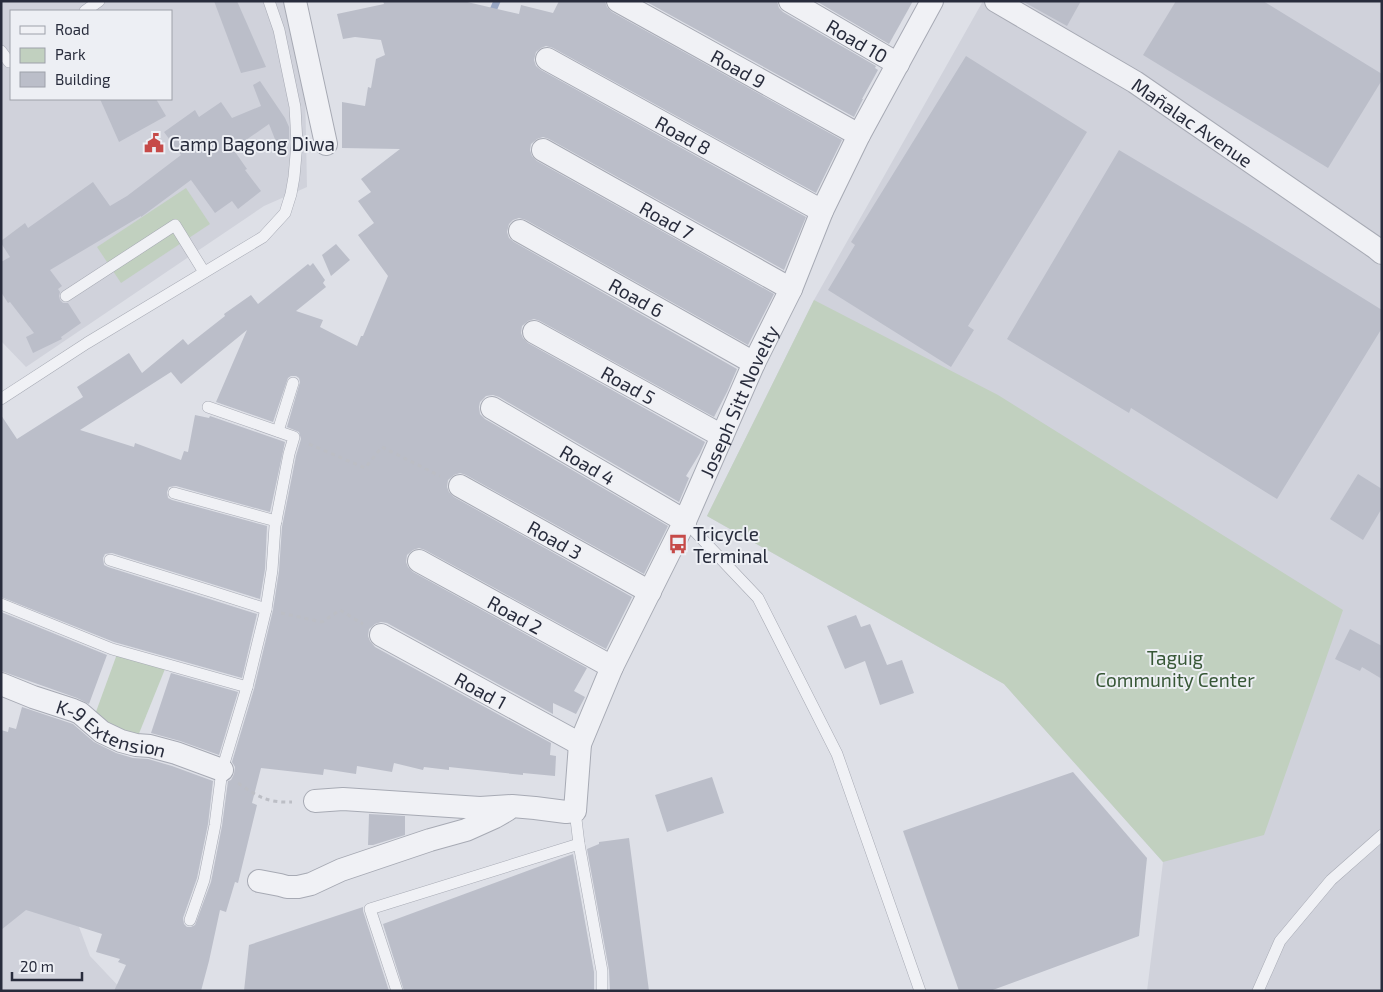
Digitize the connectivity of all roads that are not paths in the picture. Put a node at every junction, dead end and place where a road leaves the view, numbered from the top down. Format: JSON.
{"nodes":[{"id":1,"x":98,"y":1,"type":"edge"},
{"id":2,"x":269,"y":1,"type":"edge"},
{"id":3,"x":294,"y":1,"type":"edge"},
{"id":4,"x":618,"y":1,"type":"edge"},
{"id":5,"x":790,"y":1,"type":"edge"},
{"id":6,"x":932,"y":1,"type":"edge"},
{"id":7,"x":996,"y":1,"type":"edge"},
{"id":8,"x":86,"y":10,"type":"edge"},
{"id":9,"x":1,"y":51,"type":"edge"},
{"id":10,"x":547,"y":59,"type":"dead end"},
{"id":11,"x":10,"y":62,"type":"edge"},
{"id":12,"x":898,"y":64,"type":"junction"},
{"id":13,"x":859,"y":136,"type":"junction"},
{"id":14,"x":326,"y":144,"type":"dead end"},
{"id":15,"x":543,"y":150,"type":"dead end"},
{"id":16,"x":822,"y":211,"type":"junction"},
{"id":17,"x":520,"y":231,"type":"dead end"},
{"id":18,"x":1380,"y":246,"type":"edge"},
{"id":19,"x":204,"y":272,"type":"junction"},
{"id":20,"x":791,"y":290,"type":"junction"},
{"id":21,"x":66,"y":296,"type":"dead end"},
{"id":22,"x":534,"y":332,"type":"dead end"},
{"id":23,"x":754,"y":363,"type":"junction"},
{"id":24,"x":293,"y":383,"type":"dead end"},
{"id":25,"x":1,"y":399,"type":"edge"},
{"id":26,"x":208,"y":407,"type":"dead end"},
{"id":27,"x":492,"y":408,"type":"dead end"},
{"id":28,"x":278,"y":431,"type":"junction"},
{"id":29,"x":722,"y":436,"type":"junction"},
{"id":30,"x":460,"y":486,"type":"road end"},
{"id":31,"x":174,"y":493,"type":"dead end"},
{"id":32,"x":276,"y":520,"type":"junction"},
{"id":33,"x":684,"y":521,"type":"junction"},
{"id":34,"x":110,"y":560,"type":"dead end"},
{"id":35,"x":419,"y":560,"type":"dead end"},
{"id":36,"x":650,"y":592,"type":"junction"},
{"id":37,"x":1,"y":604,"type":"edge"},
{"id":38,"x":266,"y":609,"type":"junction"},
{"id":39,"x":381,"y":635,"type":"road end"},
{"id":40,"x":612,"y":667,"type":"junction"},
{"id":41,"x":1,"y":684,"type":"edge"},
{"id":42,"x":247,"y":687,"type":"junction"},
{"id":43,"x":580,"y":744,"type":"junction"},
{"id":44,"x":222,"y":770,"type":"junction"},
{"id":45,"x":315,"y":801,"type":"road end"},
{"id":46,"x":512,"y":806,"type":"junction"},
{"id":47,"x":575,"y":811,"type":"junction"},
{"id":48,"x":1382,"y":835,"type":"edge"},
{"id":49,"x":579,"y":844,"type":"junction"},
{"id":50,"x":259,"y":881,"type":"dead end"},
{"id":51,"x":190,"y":920,"type":"dead end"},
{"id":52,"x":397,"y":991,"type":"edge"},
{"id":53,"x":602,"y":991,"type":"edge"},
{"id":54,"x":920,"y":991,"type":"edge"},
{"id":55,"x":1258,"y":991,"type":"edge"}],
"edges":[{"from":1,"to":8,"type":"lane"},
{"from":2,"to":19,"type":"lane"},
{"from":3,"to":14,"type":"street"},
{"from":4,"to":13,"type":"street","name":"Road 9"},
{"from":5,"to":12,"type":"street","name":"Road 10"},
{"from":6,"to":12,"type":"street","name":"Joseph Sitt Novelty"},
{"from":7,"to":18,"type":"street","name":"Mañalac Avenue"},
{"from":9,"to":11,"type":"lane"},
{"from":10,"to":16,"type":"street","name":"Road 8"},
{"from":12,"to":13,"type":"street","name":"Joseph Sitt Novelty"},
{"from":13,"to":16,"type":"street","name":"Joseph Sitt Novelty"},
{"from":15,"to":20,"type":"street","name":"Road 7"},
{"from":16,"to":20,"type":"street","name":"Joseph Sitt Novelty"},
{"from":17,"to":23,"type":"street","name":"Road 6"},
{"from":19,"to":21,"type":"lane"},
{"from":19,"to":25,"type":"lane"},
{"from":20,"to":23,"type":"street","name":"Joseph Sitt Novelty"},
{"from":22,"to":29,"type":"street","name":"Road 5"},
{"from":23,"to":29,"type":"street","name":"Joseph Sitt Novelty"},
{"from":24,"to":28,"type":"lane"},
{"from":26,"to":28,"type":"lane"},
{"from":27,"to":33,"type":"street","name":"Road 4"},
{"from":28,"to":32,"type":"lane"},
{"from":29,"to":33,"type":"street","name":"Joseph Sitt Novelty"},
{"from":30,"to":36,"type":"street","name":"Road 3"},
{"from":31,"to":32,"type":"lane"},
{"from":32,"to":38,"type":"lane"},
{"from":33,"to":36,"type":"street","name":"Joseph Sitt Novelty"},
{"from":33,"to":54,"type":"lane"},
{"from":34,"to":38,"type":"lane"},
{"from":35,"to":40,"type":"street","name":"Road 2"},
{"from":36,"to":40,"type":"street","name":"Joseph Sitt Novelty"},
{"from":37,"to":42,"type":"lane"},
{"from":38,"to":42,"type":"lane"},
{"from":39,"to":43,"type":"street","name":"Road 1"},
{"from":40,"to":43,"type":"street","name":"Joseph Sitt Novelty"},
{"from":41,"to":44,"type":"street","name":"K-9 Extension"},
{"from":42,"to":44,"type":"lane"},
{"from":43,"to":47,"type":"street","name":"Joseph Sitt Novelty"},
{"from":44,"to":51,"type":"lane"},
{"from":45,"to":46,"type":"street"},
{"from":46,"to":47,"type":"street"},
{"from":46,"to":50,"type":"street"},
{"from":47,"to":49,"type":"lane"},
{"from":48,"to":55,"type":"lane"},
{"from":49,"to":52,"type":"lane"},
{"from":49,"to":53,"type":"lane"}]}
